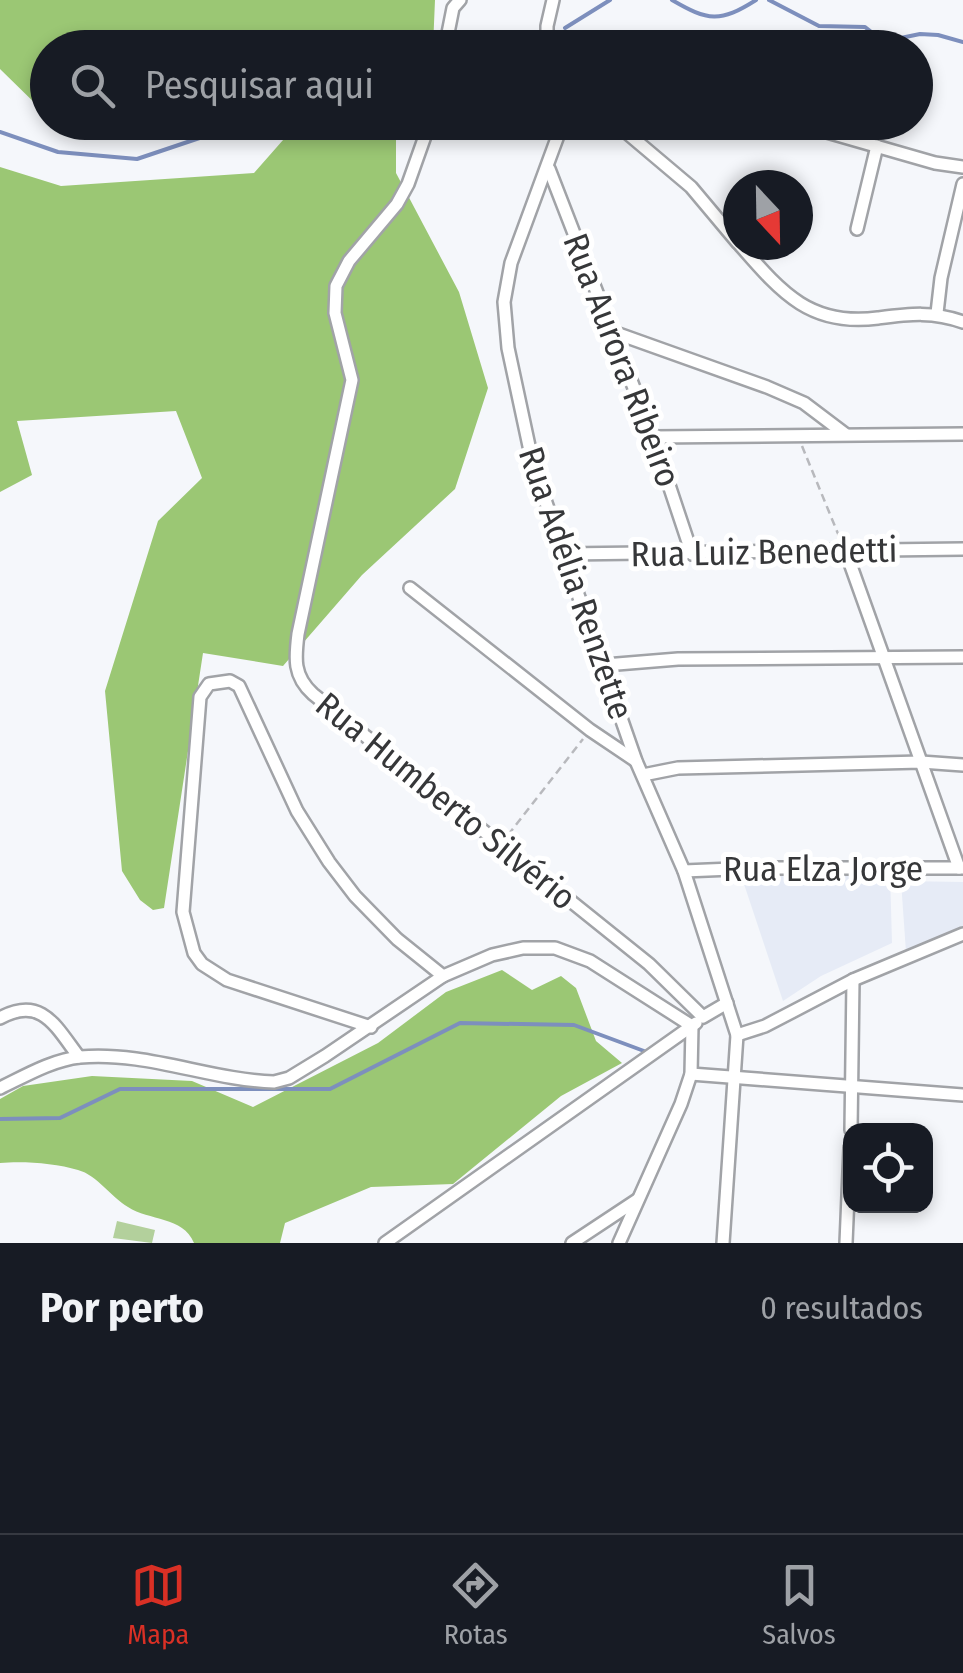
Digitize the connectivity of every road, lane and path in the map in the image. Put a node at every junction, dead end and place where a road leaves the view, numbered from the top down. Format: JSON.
{"nodes":[{"id":1,"x":460,"y":0,"type":"edge"},
{"id":2,"x":554,"y":0,"type":"edge"},
{"id":3,"x":449,"y":30,"type":"edge"},
{"id":4,"x":548,"y":30,"type":"edge"},
{"id":5,"x":424,"y":140,"type":"edge"},
{"id":6,"x":557,"y":140,"type":"edge"},
{"id":7,"x":635,"y":140,"type":"edge"},
{"id":8,"x":856,"y":140,"type":"edge"},
{"id":9,"x":878,"y":146,"type":"junction"},
{"id":10,"x":963,"y":166,"type":"edge"},
{"id":11,"x":548,"y":168,"type":"junction"},
{"id":12,"x":963,"y":184,"type":"edge"},
{"id":13,"x":723,"y":225,"type":"edge"},
{"id":14,"x":857,"y":229,"type":"dead end"},
{"id":15,"x":752,"y":260,"type":"edge"},
{"id":16,"x":937,"y":313,"type":"junction"},
{"id":17,"x":963,"y":322,"type":"edge"},
{"id":18,"x":613,"y":332,"type":"junction"},
{"id":19,"x":845,"y":434,"type":"junction"},
{"id":20,"x":963,"y":434,"type":"edge"},
{"id":21,"x":798,"y":436,"type":"junction"},
{"id":22,"x":653,"y":437,"type":"junction"},
{"id":23,"x":963,"y":549,"type":"edge"},
{"id":24,"x":846,"y":552,"type":"junction"},
{"id":25,"x":564,"y":554,"type":"junction"},
{"id":26,"x":692,"y":554,"type":"junction"},
{"id":27,"x":410,"y":588,"type":"dead end"},
{"id":28,"x":963,"y":657,"type":"edge"},
{"id":29,"x":885,"y":658,"type":"junction"},
{"id":30,"x":604,"y":665,"type":"junction"},
{"id":31,"x":590,"y":730,"type":"junction"},
{"id":32,"x":636,"y":761,"type":"junction"},
{"id":33,"x":921,"y":762,"type":"junction"},
{"id":34,"x":963,"y":765,"type":"edge"},
{"id":35,"x":643,"y":774,"type":"junction"},
{"id":36,"x":501,"y":844,"type":"junction"},
{"id":37,"x":961,"y":868,"type":"edge"},
{"id":38,"x":684,"y":872,"type":"junction"},
{"id":39,"x":963,"y":934,"type":"edge"},
{"id":40,"x":443,"y":976,"type":"junction"},
{"id":41,"x":853,"y":980,"type":"junction"},
{"id":42,"x":728,"y":1003,"type":"junction"},
{"id":43,"x":703,"y":1017,"type":"junction"},
{"id":44,"x":0,"y":1018,"type":"edge"},
{"id":45,"x":692,"y":1026,"type":"junction"},
{"id":46,"x":371,"y":1027,"type":"junction"},
{"id":47,"x":737,"y":1035,"type":"junction"},
{"id":48,"x":79,"y":1057,"type":"junction"},
{"id":49,"x":691,"y":1074,"type":"junction"},
{"id":50,"x":735,"y":1079,"type":"junction"},
{"id":51,"x":853,"y":1086,"type":"junction"},
{"id":52,"x":0,"y":1088,"type":"edge"},
{"id":53,"x":963,"y":1095,"type":"edge"},
{"id":54,"x":851,"y":1123,"type":"edge"},
{"id":55,"x":637,"y":1200,"type":"junction"},
{"id":56,"x":847,"y":1213,"type":"edge"},
{"id":57,"x":385,"y":1243,"type":"edge"},
{"id":58,"x":572,"y":1243,"type":"edge"},
{"id":59,"x":619,"y":1243,"type":"edge"},
{"id":60,"x":723,"y":1243,"type":"edge"},
{"id":61,"x":846,"y":1243,"type":"edge"}],
"edges":[{"from":1,"to":3,"type":"street"},
{"from":2,"to":4,"type":"street"},
{"from":5,"to":36,"type":"street","name":"Rua Humberto Silvério"},
{"from":6,"to":11,"type":"street","name":"Rua Adélia Renzette"},
{"from":7,"to":13,"type":"street"},
{"from":8,"to":9,"type":"street"},
{"from":9,"to":10,"type":"street"},
{"from":9,"to":14,"type":"street"},
{"from":11,"to":18,"type":"street","name":"Rua Aurora Ribeiro"},
{"from":11,"to":25,"type":"street","name":"Rua Adélia Renzette"},
{"from":12,"to":16,"type":"street"},
{"from":15,"to":16,"type":"street"},
{"from":16,"to":17,"type":"street"},
{"from":18,"to":19,"type":"street"},
{"from":18,"to":22,"type":"street","name":"Rua Aurora Ribeiro"},
{"from":19,"to":20,"type":"street"},
{"from":19,"to":21,"type":"street"},
{"from":21,"to":22,"type":"street"},
{"from":21,"to":24,"type":"path"},
{"from":22,"to":26,"type":"street","name":"Rua Aurora Ribeiro"},
{"from":23,"to":24,"type":"street","name":"Rua Luiz Benedetti"},
{"from":24,"to":26,"type":"street","name":"Rua Luiz Benedetti"},
{"from":24,"to":29,"type":"street"},
{"from":25,"to":26,"type":"street","name":"Rua Luiz Benedetti"},
{"from":25,"to":30,"type":"street","name":"Rua Adélia Renzette"},
{"from":27,"to":31,"type":"street"},
{"from":28,"to":29,"type":"street"},
{"from":29,"to":30,"type":"street"},
{"from":29,"to":33,"type":"street"},
{"from":30,"to":32,"type":"street","name":"Rua Adélia Renzette"},
{"from":31,"to":32,"type":"street"},
{"from":31,"to":36,"type":"path"},
{"from":32,"to":35,"type":"street","name":"Rua Adélia Renzette"},
{"from":33,"to":34,"type":"street"},
{"from":33,"to":35,"type":"street"},
{"from":33,"to":37,"type":"street"},
{"from":35,"to":38,"type":"street","name":"Rua Adélia Renzette"},
{"from":36,"to":43,"type":"street","name":"Rua Humberto Silvério"},
{"from":37,"to":38,"type":"street","name":"Rua Elza Jorge"},
{"from":38,"to":42,"type":"street","name":"Rua Adélia Renzette"},
{"from":39,"to":41,"type":"street"},
{"from":40,"to":45,"type":"street"},
{"from":40,"to":46,"type":"street"},
{"from":40,"to":46,"type":"street"},
{"from":41,"to":47,"type":"street"},
{"from":41,"to":51,"type":"street"},
{"from":42,"to":43,"type":"street"},
{"from":42,"to":47,"type":"street","name":"Rua Adélia Renzette"},
{"from":43,"to":45,"type":"street"},
{"from":44,"to":48,"type":"street"},
{"from":45,"to":49,"type":"street"},
{"from":45,"to":57,"type":"street"},
{"from":46,"to":48,"type":"street"},
{"from":47,"to":50,"type":"street","name":"Rua Adélia Renzette"},
{"from":48,"to":52,"type":"street"},
{"from":49,"to":50,"type":"street"},
{"from":49,"to":55,"type":"street"},
{"from":50,"to":51,"type":"street"},
{"from":50,"to":60,"type":"street","name":"Rua Adélia Renzette"},
{"from":51,"to":53,"type":"street"},
{"from":51,"to":54,"type":"street"},
{"from":55,"to":58,"type":"street"},
{"from":55,"to":59,"type":"street"},
{"from":56,"to":61,"type":"street"}]}
